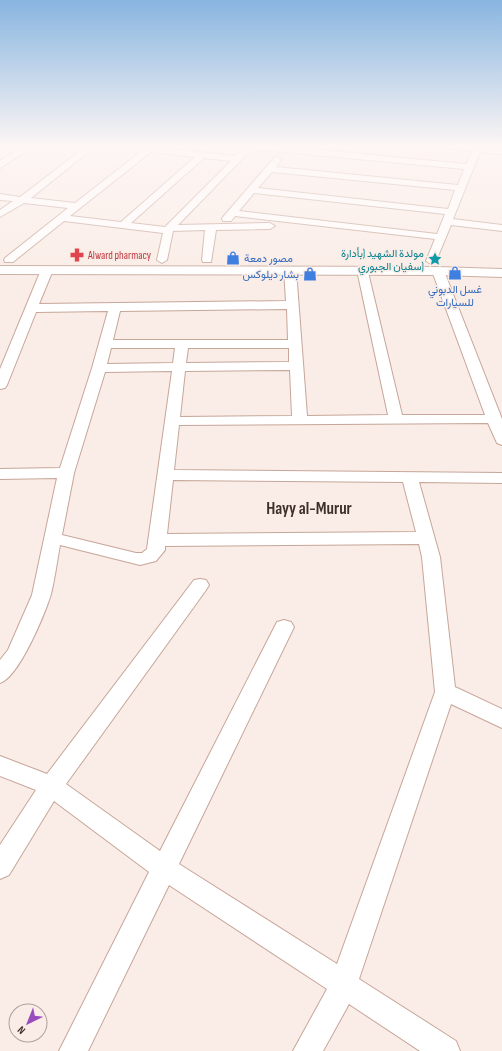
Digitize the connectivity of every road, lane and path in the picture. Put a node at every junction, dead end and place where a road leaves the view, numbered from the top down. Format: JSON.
{"nodes":[{"id":1,"x":30,"y":194,"type":"edge"},
{"id":2,"x":90,"y":194,"type":"edge"},
{"id":3,"x":158,"y":194,"type":"edge"},
{"id":4,"x":203,"y":194,"type":"edge"},
{"id":5,"x":248,"y":194,"type":"edge"},
{"id":6,"x":281,"y":194,"type":"edge"},
{"id":7,"x":457,"y":194,"type":"edge"},
{"id":8,"x":0,"y":197,"type":"edge"},
{"id":9,"x":22,"y":200,"type":"junction"},
{"id":10,"x":75,"y":206,"type":"junction"},
{"id":11,"x":232,"y":213,"type":"junction"},
{"id":12,"x":0,"y":214,"type":"edge"},
{"id":13,"x":448,"y":217,"type":"junction"},
{"id":14,"x":60,"y":218,"type":"junction"},
{"id":15,"x":124,"y":225,"type":"junction"},
{"id":16,"x":333,"y":226,"type":"junction"},
{"id":17,"x":216,"y":227,"type":"junction"},
{"id":18,"x":502,"y":228,"type":"edge"},
{"id":19,"x":169,"y":229,"type":"junction"},
{"id":20,"x":440,"y":237,"type":"junction"},
{"id":21,"x":162,"y":260,"type":"junction"},
{"id":22,"x":207,"y":260,"type":"junction"},
{"id":23,"x":502,"y":261,"type":"edge"},
{"id":24,"x":3,"y":263,"type":"edge"},
{"id":25,"x":434,"y":266,"type":"junction"},
{"id":26,"x":146,"y":269,"type":"junction"},
{"id":27,"x":47,"y":270,"type":"junction"},
{"id":28,"x":290,"y":270,"type":"junction"},
{"id":29,"x":363,"y":270,"type":"junction"},
{"id":30,"x":502,"y":273,"type":"edge"},
{"id":31,"x":292,"y":305,"type":"junction"},
{"id":32,"x":115,"y":306,"type":"junction"},
{"id":33,"x":32,"y":308,"type":"junction"},
{"id":34,"x":106,"y":344,"type":"junction"},
{"id":35,"x":182,"y":344,"type":"junction"},
{"id":36,"x":295,"y":344,"type":"junction"},
{"id":37,"x":296,"y":366,"type":"junction"},
{"id":38,"x":99,"y":368,"type":"junction"},
{"id":39,"x":178,"y":368,"type":"junction"},
{"id":40,"x":0,"y":386,"type":"edge"},
{"id":41,"x":495,"y":419,"type":"junction"},
{"id":42,"x":300,"y":420,"type":"junction"},
{"id":43,"x":396,"y":420,"type":"junction"},
{"id":44,"x":172,"y":421,"type":"junction"},
{"id":45,"x":502,"y":440,"type":"edge"},
{"id":46,"x":66,"y":473,"type":"junction"},
{"id":47,"x":0,"y":474,"type":"edge"},
{"id":48,"x":165,"y":475,"type":"junction"},
{"id":49,"x":410,"y":477,"type":"junction"},
{"id":50,"x":502,"y":478,"type":"edge"},
{"id":51,"x":53,"y":538,"type":"junction"},
{"id":52,"x":426,"y":538,"type":"junction"},
{"id":53,"x":158,"y":540,"type":"junction"},
{"id":54,"x":200,"y":585,"type":"dead end"},
{"id":55,"x":284,"y":627,"type":"dead end"},
{"id":56,"x":0,"y":675,"type":"edge"},
{"id":57,"x":445,"y":692,"type":"junction"},
{"id":58,"x":502,"y":718,"type":"edge"},
{"id":59,"x":0,"y":766,"type":"edge"},
{"id":60,"x":51,"y":786,"type":"junction"},
{"id":61,"x":0,"y":867,"type":"edge"},
{"id":62,"x":164,"y":868,"type":"junction"},
{"id":63,"x":344,"y":984,"type":"junction"},
{"id":64,"x":73,"y":1051,"type":"edge"},
{"id":65,"x":307,"y":1051,"type":"edge"},
{"id":66,"x":446,"y":1051,"type":"edge"}],
"edges":[{"from":1,"to":9,"type":"street"},
{"from":2,"to":10,"type":"street"},
{"from":3,"to":15,"type":"street"},
{"from":4,"to":19,"type":"street"},
{"from":5,"to":11,"type":"street"},
{"from":6,"to":13,"type":"street"},
{"from":7,"to":13,"type":"street"},
{"from":8,"to":9,"type":"street"},
{"from":9,"to":10,"type":"street"},
{"from":9,"to":12,"type":"street"},
{"from":10,"to":14,"type":"street"},
{"from":11,"to":16,"type":"street"},
{"from":11,"to":17,"type":"street"},
{"from":13,"to":18,"type":"street"},
{"from":13,"to":20,"type":"street"},
{"from":14,"to":15,"type":"street"},
{"from":14,"to":24,"type":"street"},
{"from":15,"to":19,"type":"street"},
{"from":16,"to":17,"type":"street"},
{"from":16,"to":20,"type":"street"},
{"from":17,"to":19,"type":"street"},
{"from":17,"to":22,"type":"street"},
{"from":19,"to":21,"type":"street"},
{"from":20,"to":25,"type":"street"},
{"from":21,"to":22,"type":"main road"},
{"from":21,"to":24,"type":"main road"},
{"from":21,"to":26,"type":"main road"},
{"from":22,"to":25,"type":"main road"},
{"from":23,"to":25,"type":"main road"},
{"from":24,"to":27,"type":"main road"},
{"from":25,"to":29,"type":"main road"},
{"from":25,"to":30,"type":"main road"},
{"from":25,"to":41,"type":"street"},
{"from":26,"to":27,"type":"main road"},
{"from":26,"to":28,"type":"main road"},
{"from":27,"to":33,"type":"street"},
{"from":28,"to":29,"type":"main road"},
{"from":28,"to":31,"type":"street"},
{"from":29,"to":43,"type":"street"},
{"from":31,"to":32,"type":"street"},
{"from":31,"to":36,"type":"street"},
{"from":32,"to":33,"type":"street"},
{"from":32,"to":34,"type":"street"},
{"from":33,"to":40,"type":"street"},
{"from":34,"to":35,"type":"street"},
{"from":34,"to":38,"type":"street"},
{"from":35,"to":36,"type":"street"},
{"from":35,"to":39,"type":"street"},
{"from":36,"to":37,"type":"street"},
{"from":37,"to":39,"type":"street"},
{"from":37,"to":42,"type":"street"},
{"from":38,"to":39,"type":"street"},
{"from":38,"to":46,"type":"street"},
{"from":39,"to":44,"type":"street"},
{"from":41,"to":43,"type":"street"},
{"from":41,"to":45,"type":"street"},
{"from":42,"to":43,"type":"street"},
{"from":42,"to":44,"type":"street"},
{"from":44,"to":48,"type":"street"},
{"from":46,"to":47,"type":"street"},
{"from":46,"to":51,"type":"street"},
{"from":48,"to":49,"type":"street"},
{"from":48,"to":53,"type":"street"},
{"from":49,"to":50,"type":"street"},
{"from":49,"to":52,"type":"street"},
{"from":51,"to":53,"type":"street"},
{"from":51,"to":56,"type":"street"},
{"from":52,"to":53,"type":"street"},
{"from":52,"to":57,"type":"street"},
{"from":54,"to":60,"type":"street"},
{"from":55,"to":62,"type":"street"},
{"from":57,"to":58,"type":"street"},
{"from":57,"to":63,"type":"street"},
{"from":59,"to":60,"type":"street"},
{"from":60,"to":61,"type":"street"},
{"from":60,"to":62,"type":"street"},
{"from":62,"to":63,"type":"street"},
{"from":62,"to":64,"type":"street"},
{"from":63,"to":65,"type":"street"},
{"from":63,"to":66,"type":"street"}]}
